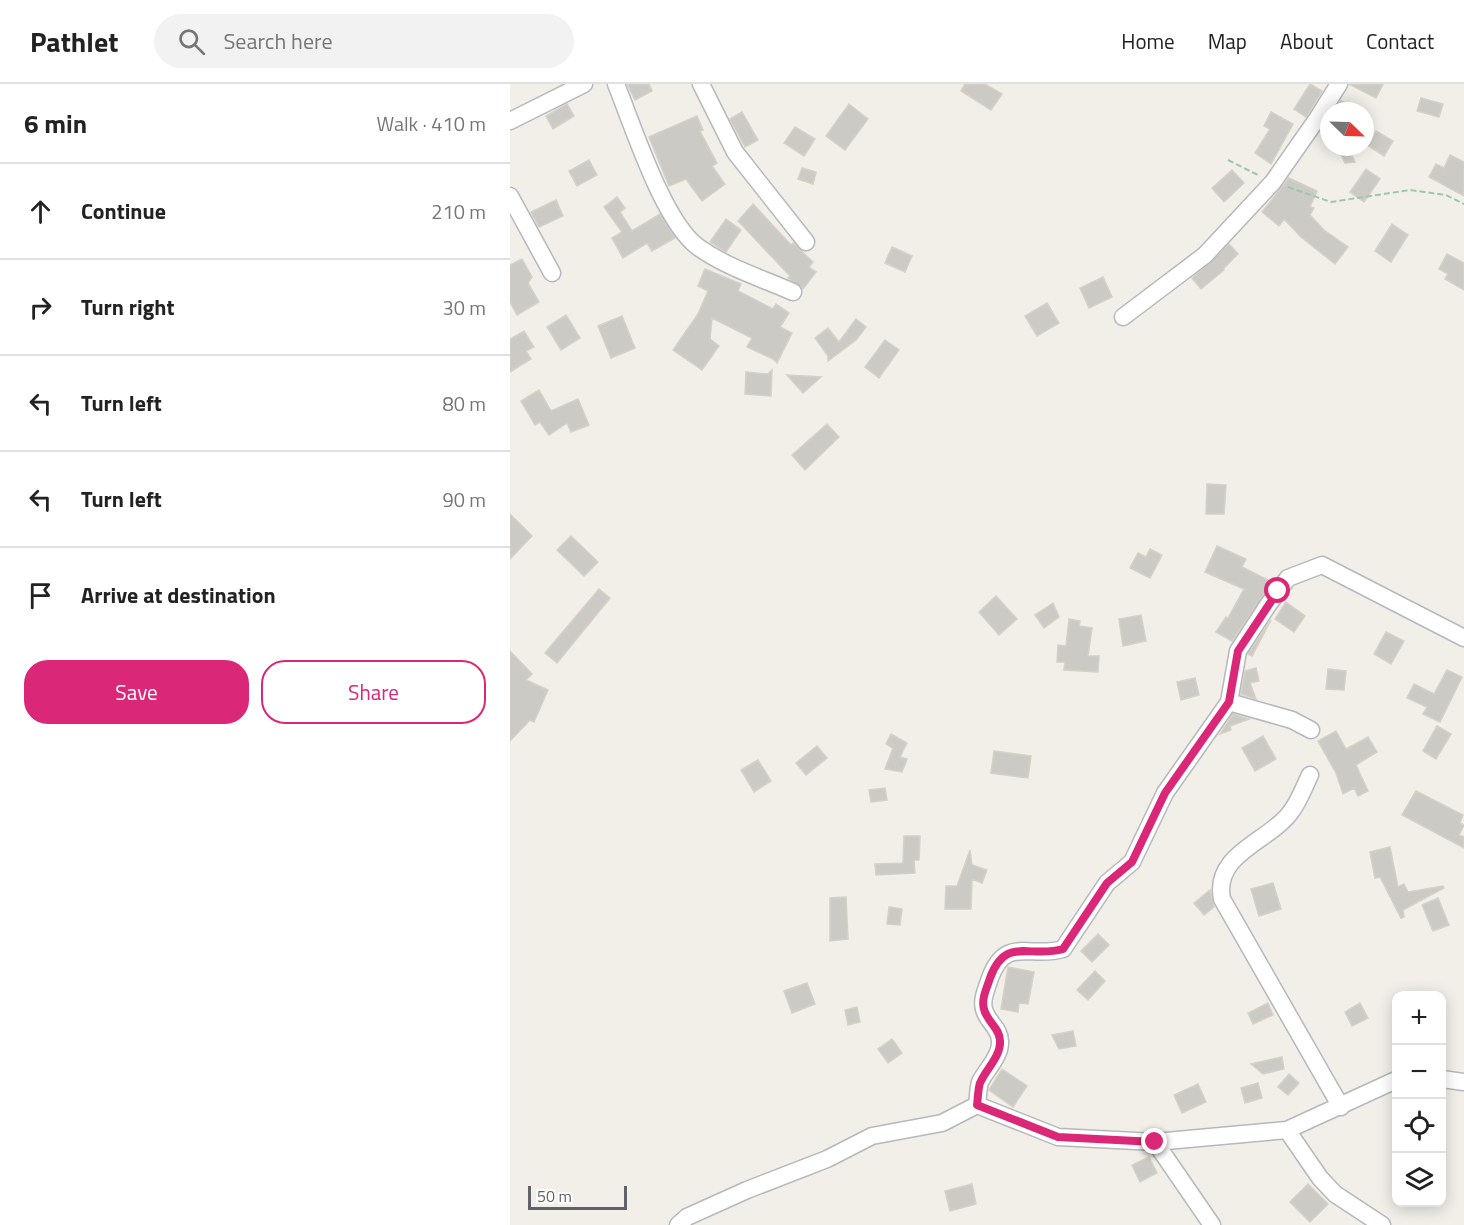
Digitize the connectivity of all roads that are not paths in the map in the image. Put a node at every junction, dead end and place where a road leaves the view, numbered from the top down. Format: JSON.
{"nodes":[{"id":1,"x":584,"y":84,"type":"edge"},
{"id":2,"x":616,"y":84,"type":"edge"},
{"id":3,"x":701,"y":84,"type":"edge"},
{"id":4,"x":1339,"y":84,"type":"edge"},
{"id":5,"x":510,"y":121,"type":"edge"},
{"id":6,"x":510,"y":196,"type":"edge"},
{"id":7,"x":806,"y":242,"type":"dead end"},
{"id":8,"x":552,"y":273,"type":"dead end"},
{"id":9,"x":793,"y":292,"type":"dead end"},
{"id":10,"x":1123,"y":316,"type":"dead end"},
{"id":11,"x":1464,"y":638,"type":"edge"},
{"id":12,"x":1229,"y":702,"type":"junction"},
{"id":13,"x":1311,"y":730,"type":"dead end"},
{"id":14,"x":1310,"y":775,"type":"dead end"},
{"id":15,"x":1446,"y":1080,"type":"edge"},
{"id":16,"x":1392,"y":1082,"type":"edge"},
{"id":17,"x":1464,"y":1082,"type":"edge"},
{"id":18,"x":977,"y":1105,"type":"junction"},
{"id":19,"x":1341,"y":1107,"type":"junction"},
{"id":20,"x":1287,"y":1130,"type":"junction"},
{"id":21,"x":1155,"y":1142,"type":"junction"},
{"id":22,"x":678,"y":1225,"type":"edge"},
{"id":23,"x":1212,"y":1225,"type":"edge"},
{"id":24,"x":1382,"y":1225,"type":"edge"}],
"edges":[{"from":1,"to":5,"type":"street"},
{"from":2,"to":9,"type":"street"},
{"from":3,"to":7,"type":"street"},
{"from":4,"to":10,"type":"street"},
{"from":6,"to":8,"type":"street"},
{"from":11,"to":12,"type":"street"},
{"from":12,"to":13,"type":"street"},
{"from":12,"to":18,"type":"street"},
{"from":14,"to":19,"type":"street"},
{"from":15,"to":17,"type":"street"},
{"from":16,"to":19,"type":"street"},
{"from":18,"to":21,"type":"street"},
{"from":18,"to":22,"type":"street"},
{"from":19,"to":20,"type":"street"},
{"from":20,"to":21,"type":"street"},
{"from":20,"to":24,"type":"street"},
{"from":21,"to":23,"type":"street"}]}
